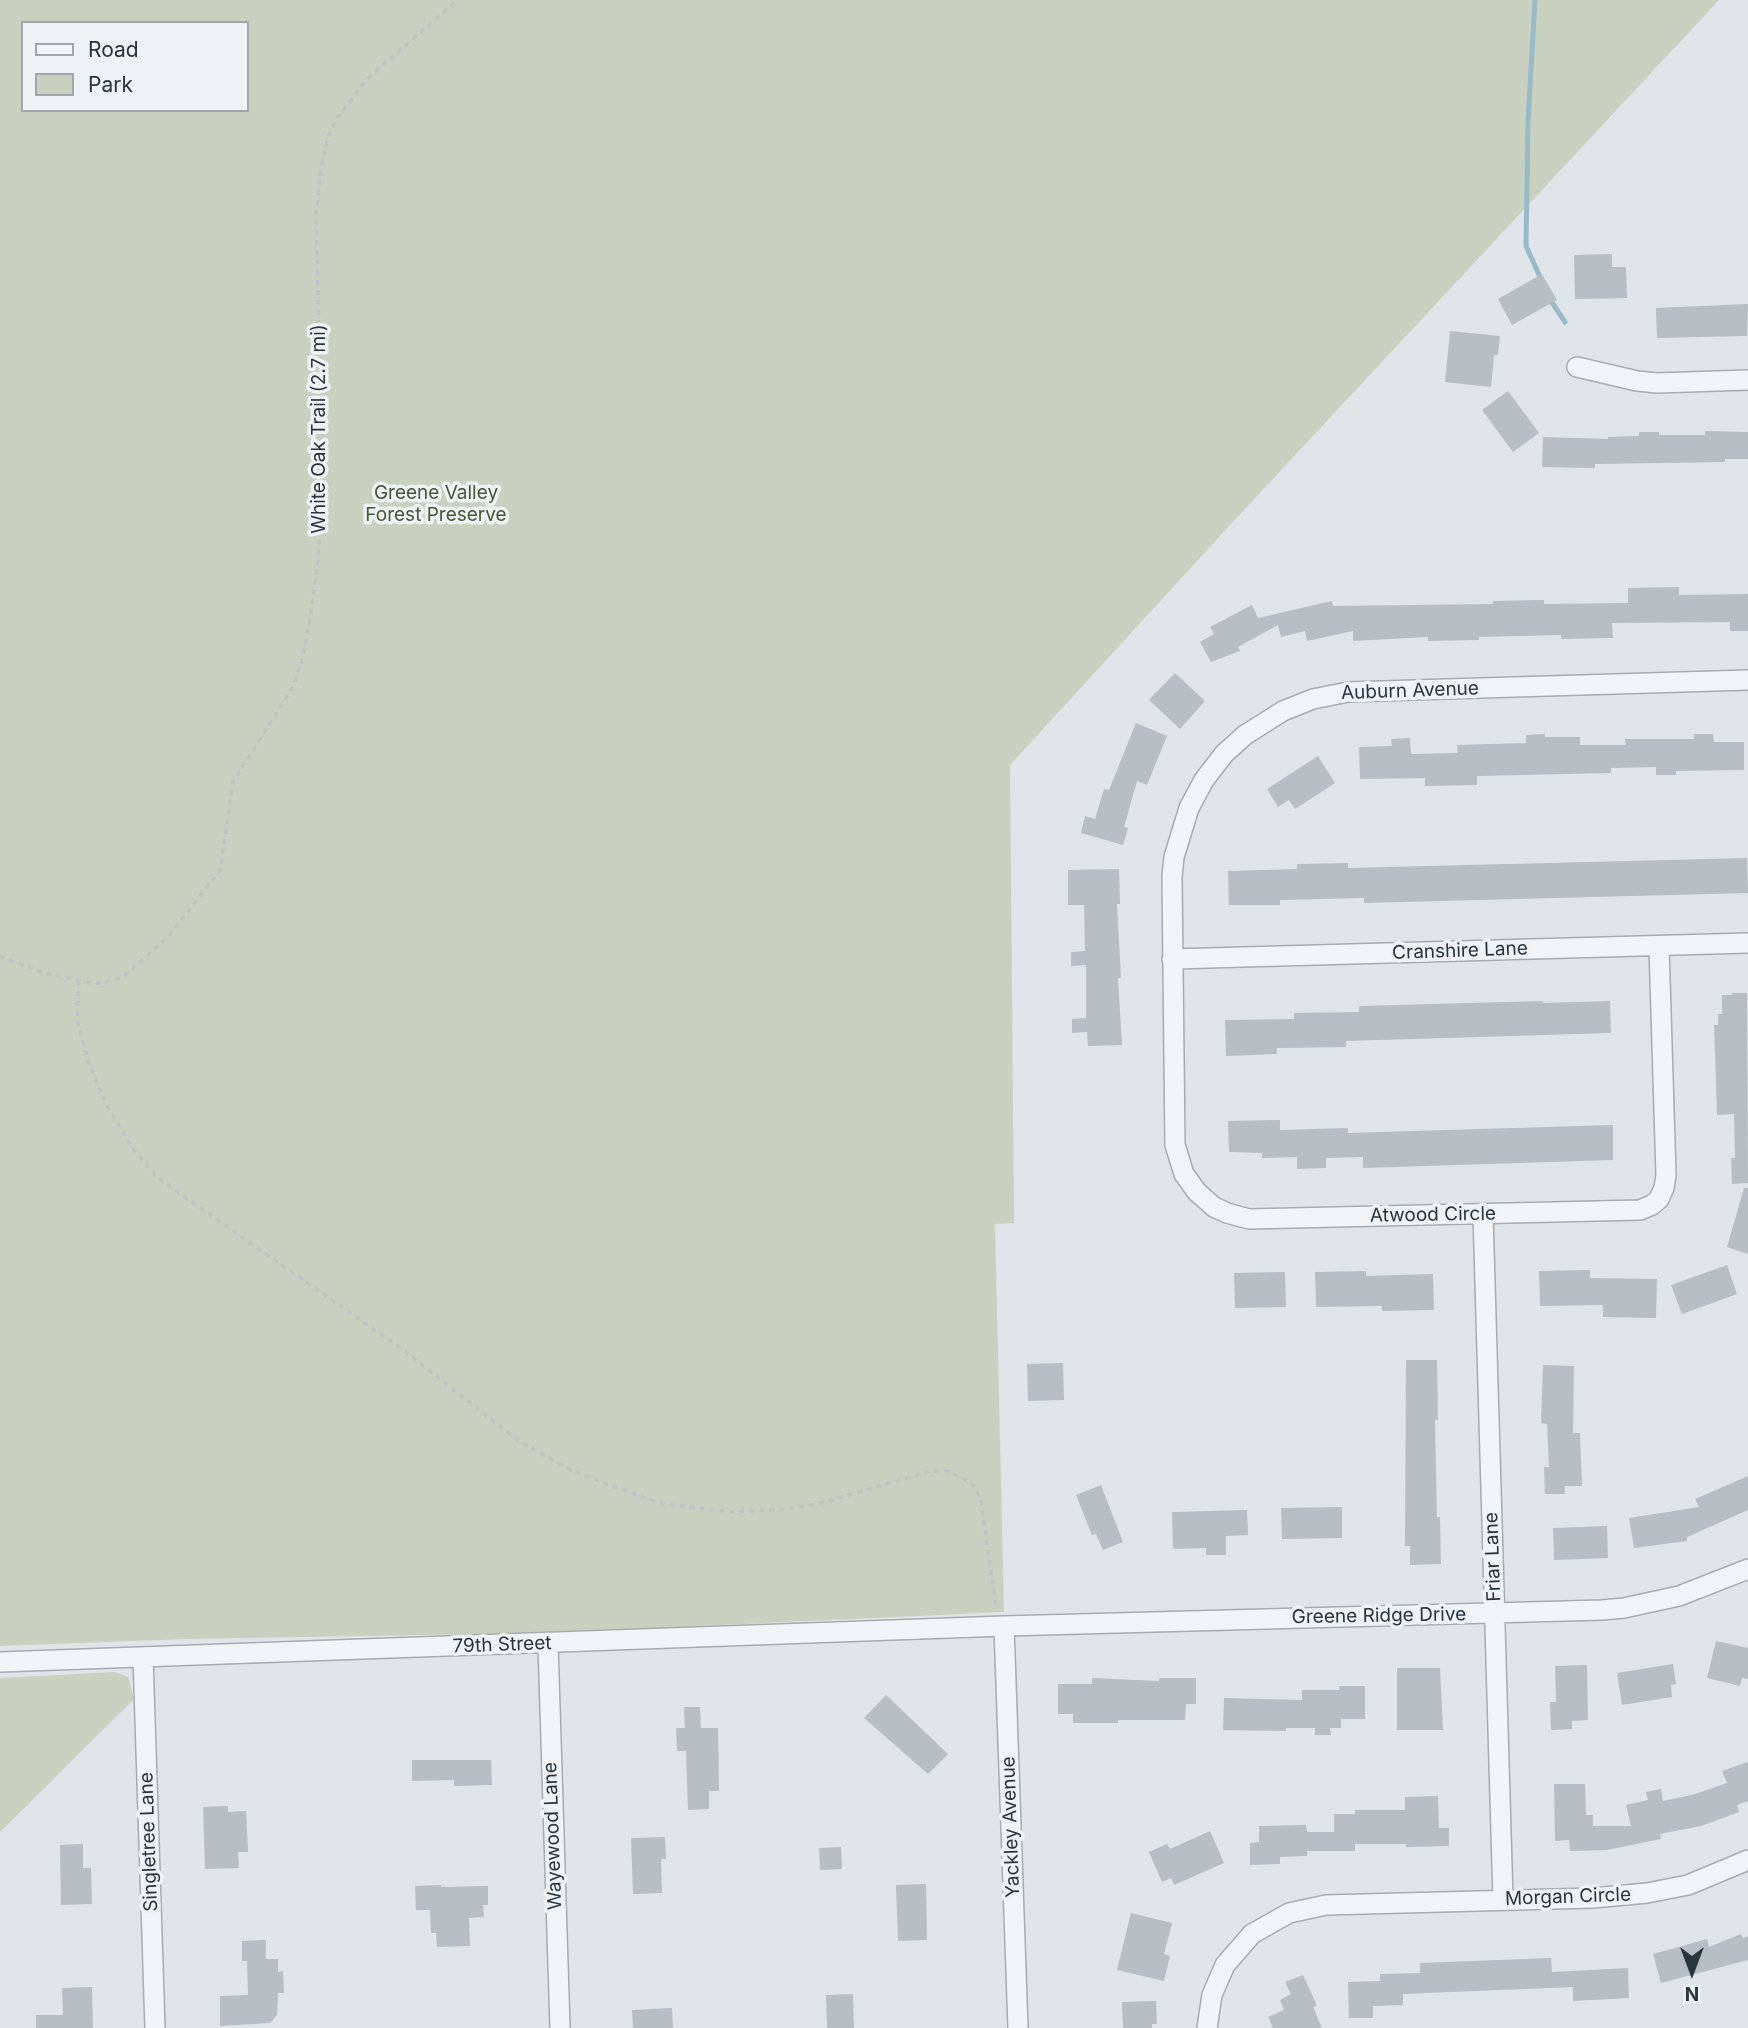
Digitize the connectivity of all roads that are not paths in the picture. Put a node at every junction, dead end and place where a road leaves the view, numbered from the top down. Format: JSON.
{"nodes":[{"id":1,"x":1577,"y":367,"type":"dead end"},
{"id":2,"x":1748,"y":380,"type":"edge"},
{"id":3,"x":1748,"y":680,"type":"edge"},
{"id":4,"x":1748,"y":943,"type":"edge"},
{"id":5,"x":1659,"y":946,"type":"junction"},
{"id":6,"x":1172,"y":959,"type":"junction"},
{"id":7,"x":1482,"y":1214,"type":"junction"},
{"id":8,"x":1748,"y":1569,"type":"edge"},
{"id":9,"x":1495,"y":1613,"type":"junction"},
{"id":10,"x":1004,"y":1626,"type":"junction"},
{"id":11,"x":548,"y":1644,"type":"junction"},
{"id":12,"x":143,"y":1657,"type":"junction"},
{"id":13,"x":0,"y":1662,"type":"edge"},
{"id":14,"x":1748,"y":1860,"type":"edge"},
{"id":15,"x":1503,"y":1900,"type":"junction"},
{"id":16,"x":155,"y":2028,"type":"edge"},
{"id":17,"x":560,"y":2028,"type":"edge"},
{"id":18,"x":1018,"y":2028,"type":"edge"},
{"id":19,"x":1207,"y":2028,"type":"edge"}],
"edges":[{"from":1,"to":2,"type":"street"},
{"from":3,"to":6,"type":"street","name":"Auburn Avenue"},
{"from":4,"to":5,"type":"street","name":"Cranshire Lane"},
{"from":5,"to":6,"type":"street","name":"Cranshire Lane"},
{"from":5,"to":7,"type":"street","name":"Atwood Circle"},
{"from":6,"to":7,"type":"street","name":"Atwood Circle"},
{"from":7,"to":9,"type":"street","name":"Friar Lane"},
{"from":8,"to":9,"type":"street","name":"Greene Ridge Drive"},
{"from":9,"to":10,"type":"street","name":"Greene Ridge Drive"},
{"from":9,"to":15,"type":"street","name":"Friar Lane"},
{"from":10,"to":11,"type":"street","name":"79th Street"},
{"from":10,"to":18,"type":"street","name":"Yackley Avenue"},
{"from":11,"to":12,"type":"street","name":"79th Street"},
{"from":11,"to":17,"type":"street","name":"Wayewood Lane"},
{"from":12,"to":13,"type":"street","name":"79th Street"},
{"from":12,"to":16,"type":"street","name":"Singletree Lane"},
{"from":14,"to":15,"type":"street","name":"Morgan Circle"},
{"from":15,"to":19,"type":"street","name":"Morgan Circle"}]}
